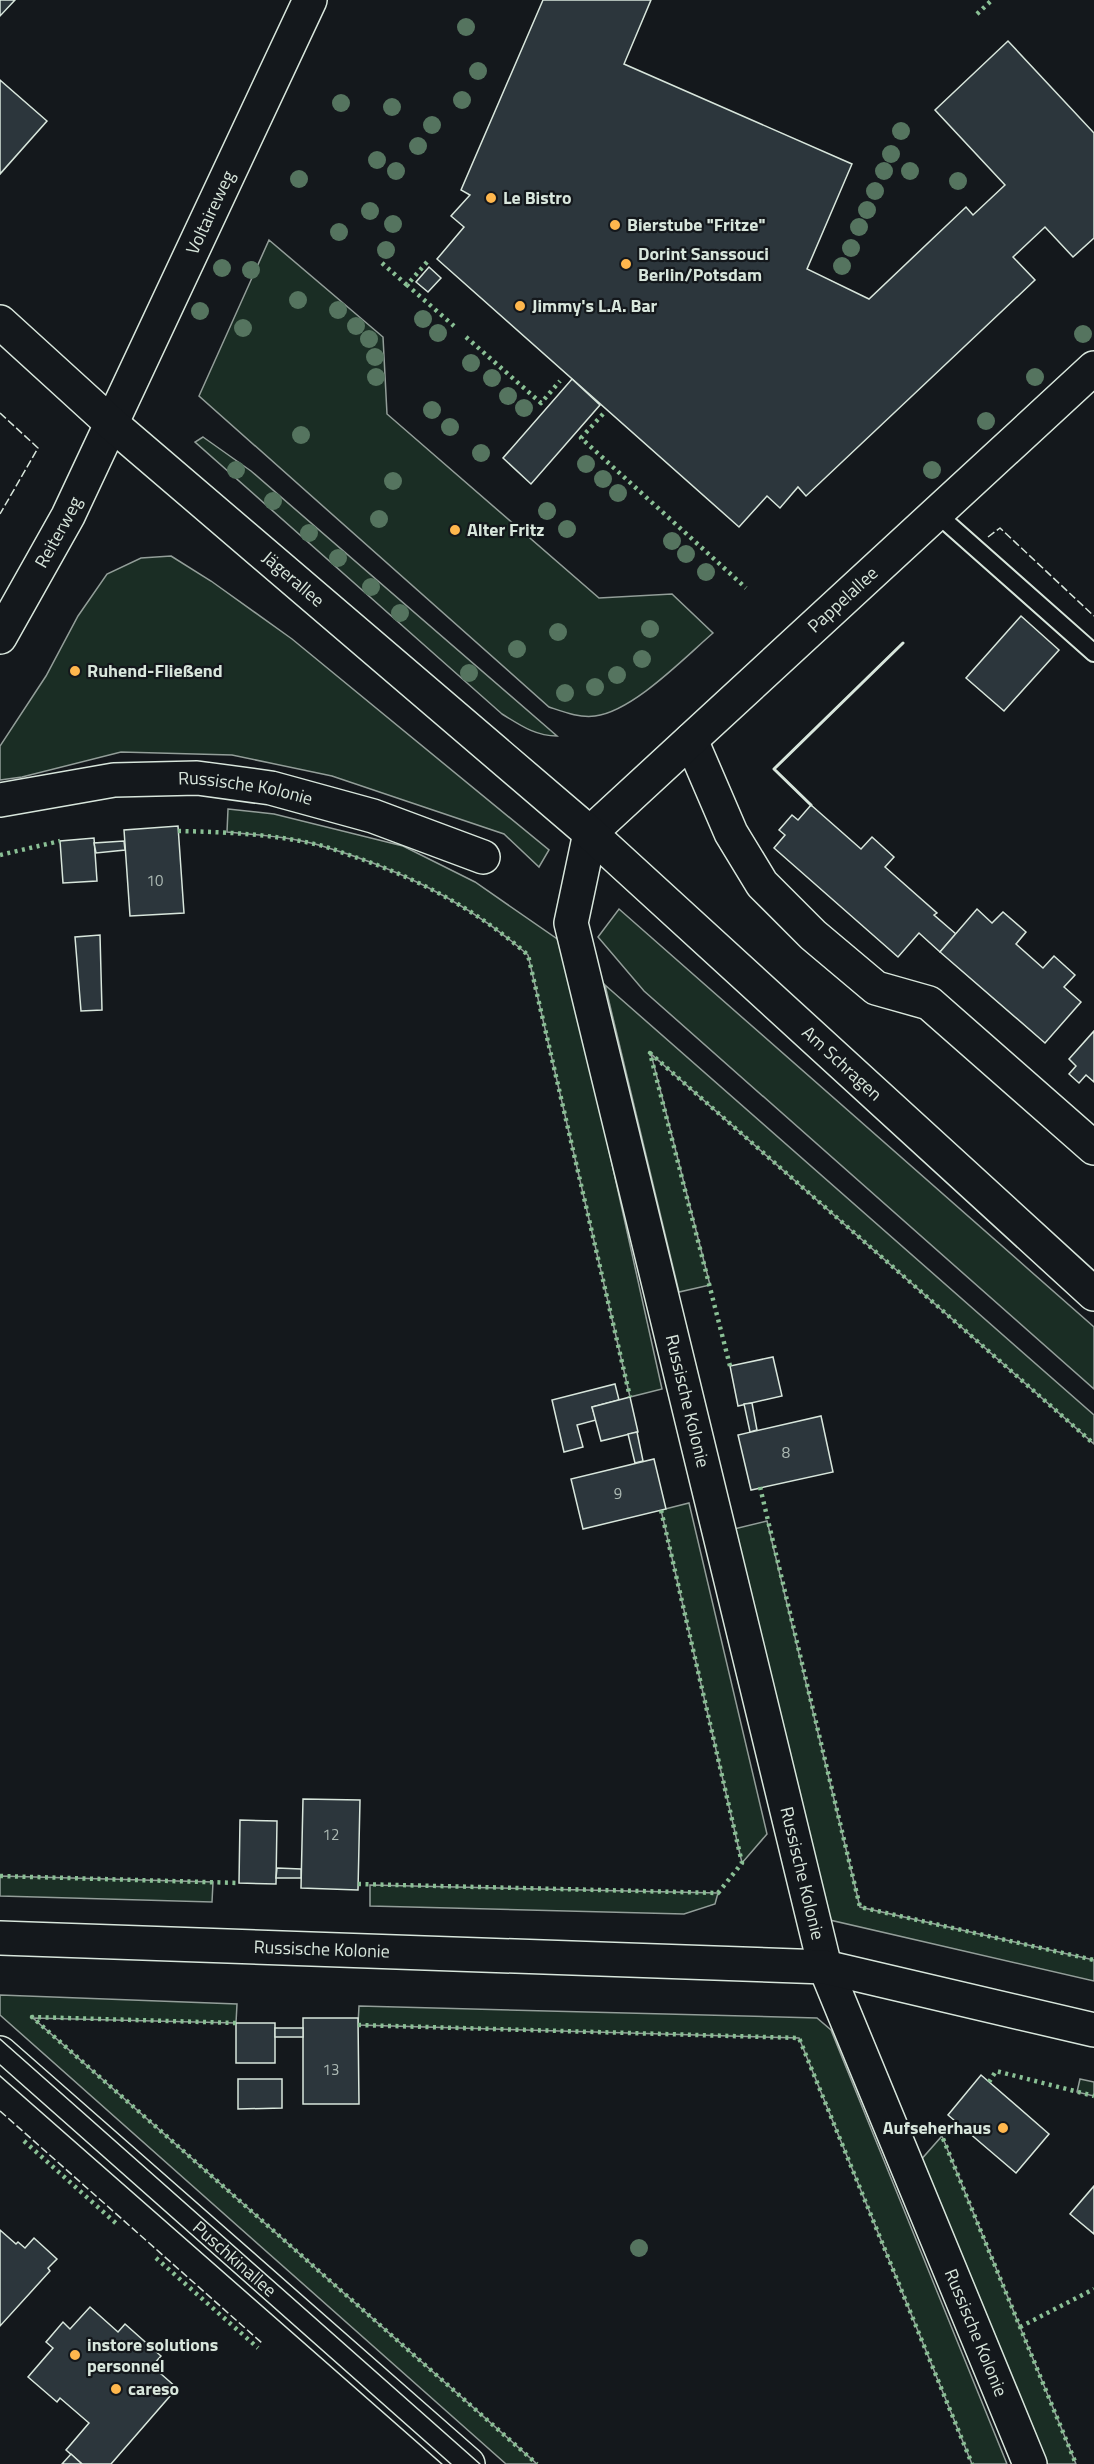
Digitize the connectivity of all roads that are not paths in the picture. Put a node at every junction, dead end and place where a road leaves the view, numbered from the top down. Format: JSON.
{"nodes":[{"id":1,"x":310,"y":0,"type":"edge"},
{"id":2,"x":0,"y":322,"type":"edge"},
{"id":3,"x":1094,"y":368,"type":"edge"},
{"id":4,"x":111,"y":424,"type":"junction"},
{"id":5,"x":936,"y":513,"type":"junction"},
{"id":6,"x":0,"y":637,"type":"edge"},
{"id":7,"x":1094,"y":653,"type":"edge"},
{"id":8,"x":691,"y":740,"type":"junction"},
{"id":9,"x":0,"y":800,"type":"edge"},
{"id":10,"x":590,"y":833,"type":"junction"},
{"id":11,"x":483,"y":857,"type":"dead end"},
{"id":12,"x":1094,"y":1148,"type":"edge"},
{"id":13,"x":1094,"y":1294,"type":"edge"},
{"id":14,"x":0,"y":1938,"type":"edge"},
{"id":15,"x":825,"y":1967,"type":"junction"},
{"id":16,"x":1094,"y":2030,"type":"edge"},
{"id":17,"x":0,"y":2053,"type":"edge"},
{"id":18,"x":468,"y":2464,"type":"edge"},
{"id":19,"x":1030,"y":2464,"type":"edge"}],
"edges":[{"from":1,"to":4,"type":"street","name":"Voltaireweg"},
{"from":2,"to":4,"type":"street","name":"Jägerallee"},
{"from":3,"to":5,"type":"street","name":"Pappelallee"},
{"from":4,"to":6,"type":"street","name":"Reiterweg"},
{"from":4,"to":10,"type":"street","name":"Jägerallee"},
{"from":5,"to":7,"type":"lane"},
{"from":5,"to":8,"type":"street","name":"Pappelallee"},
{"from":8,"to":10,"type":"street","name":"Pappelallee"},
{"from":8,"to":12,"type":"street"},
{"from":9,"to":11,"type":"street","name":"Russische Kolonie"},
{"from":10,"to":13,"type":"street","name":"Am Schragen"},
{"from":10,"to":15,"type":"street","name":"Russische Kolonie"},
{"from":14,"to":15,"type":"street","name":"Russische Kolonie"},
{"from":15,"to":16,"type":"street","name":"Russische Kolonie"},
{"from":15,"to":19,"type":"street","name":"Russische Kolonie"},
{"from":17,"to":18,"type":"street","name":"Puschkinallee"}]}
